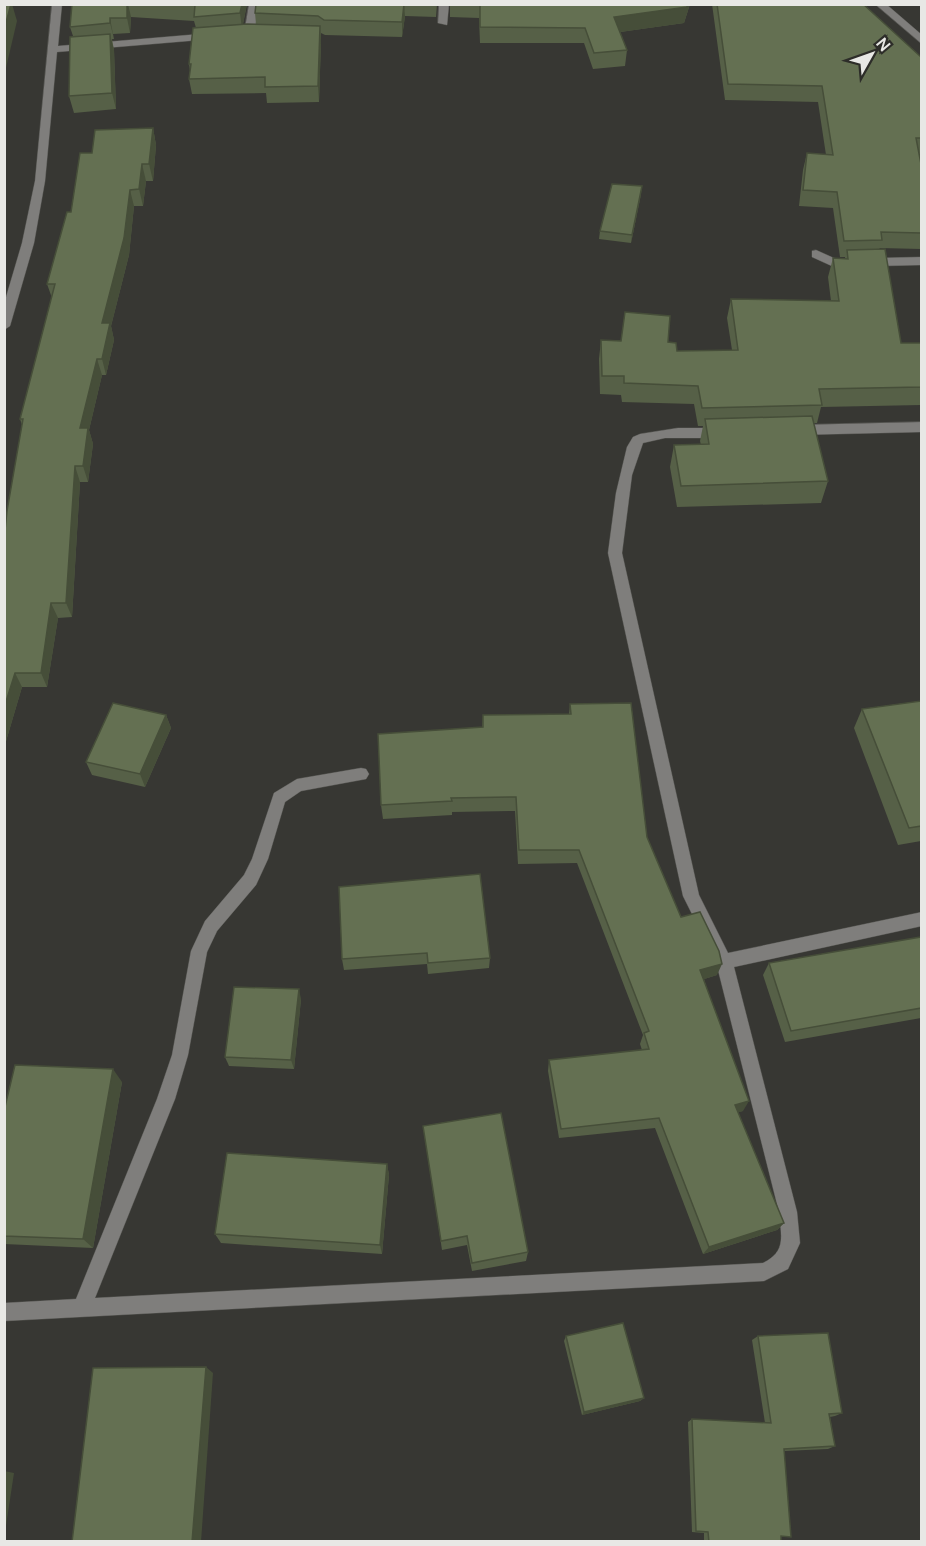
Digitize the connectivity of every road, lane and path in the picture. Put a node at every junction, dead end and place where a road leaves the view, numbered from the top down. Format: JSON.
{"nodes":[{"id":1,"x":57,"y":4,"type":"edge"},
{"id":2,"x":254,"y":4,"type":"edge"},
{"id":3,"x":444,"y":4,"type":"edge"},
{"id":4,"x":880,"y":4,"type":"edge"},
{"id":5,"x":443,"y":23,"type":"dead end"},
{"id":6,"x":237,"y":34,"type":"edge"},
{"id":7,"x":249,"y":34,"type":"junction"},
{"id":8,"x":260,"y":34,"type":"edge"},
{"id":9,"x":226,"y":35,"type":"edge"},
{"id":10,"x":921,"y":41,"type":"edge"},
{"id":11,"x":53,"y":49,"type":"junction"},
{"id":12,"x":816,"y":254,"type":"dead end"},
{"id":13,"x":921,"y":261,"type":"edge"},
{"id":14,"x":4,"y":327,"type":"edge"},
{"id":15,"x":921,"y":427,"type":"edge"},
{"id":16,"x":784,"y":430,"type":"edge"},
{"id":17,"x":739,"y":432,"type":"edge"},
{"id":18,"x":361,"y":774,"type":"dead end"},
{"id":19,"x":921,"y":919,"type":"edge"},
{"id":20,"x":724,"y":961,"type":"junction"},
{"id":21,"x":82,"y":1308,"type":"junction"},
{"id":22,"x":4,"y":1312,"type":"edge"}],
"edges":[{"from":1,"to":11,"type":"street"},
{"from":2,"to":7,"type":"street"},
{"from":3,"to":5,"type":"street"},
{"from":4,"to":10,"type":"street"},
{"from":6,"to":7,"type":"street"},
{"from":7,"to":8,"type":"street"},
{"from":9,"to":11,"type":"street"},
{"from":11,"to":14,"type":"street"},
{"from":12,"to":13,"type":"street"},
{"from":15,"to":16,"type":"street"},
{"from":17,"to":20,"type":"street"},
{"from":18,"to":21,"type":"street"},
{"from":19,"to":20,"type":"street"},
{"from":20,"to":21,"type":"street"},
{"from":21,"to":22,"type":"street"}]}
